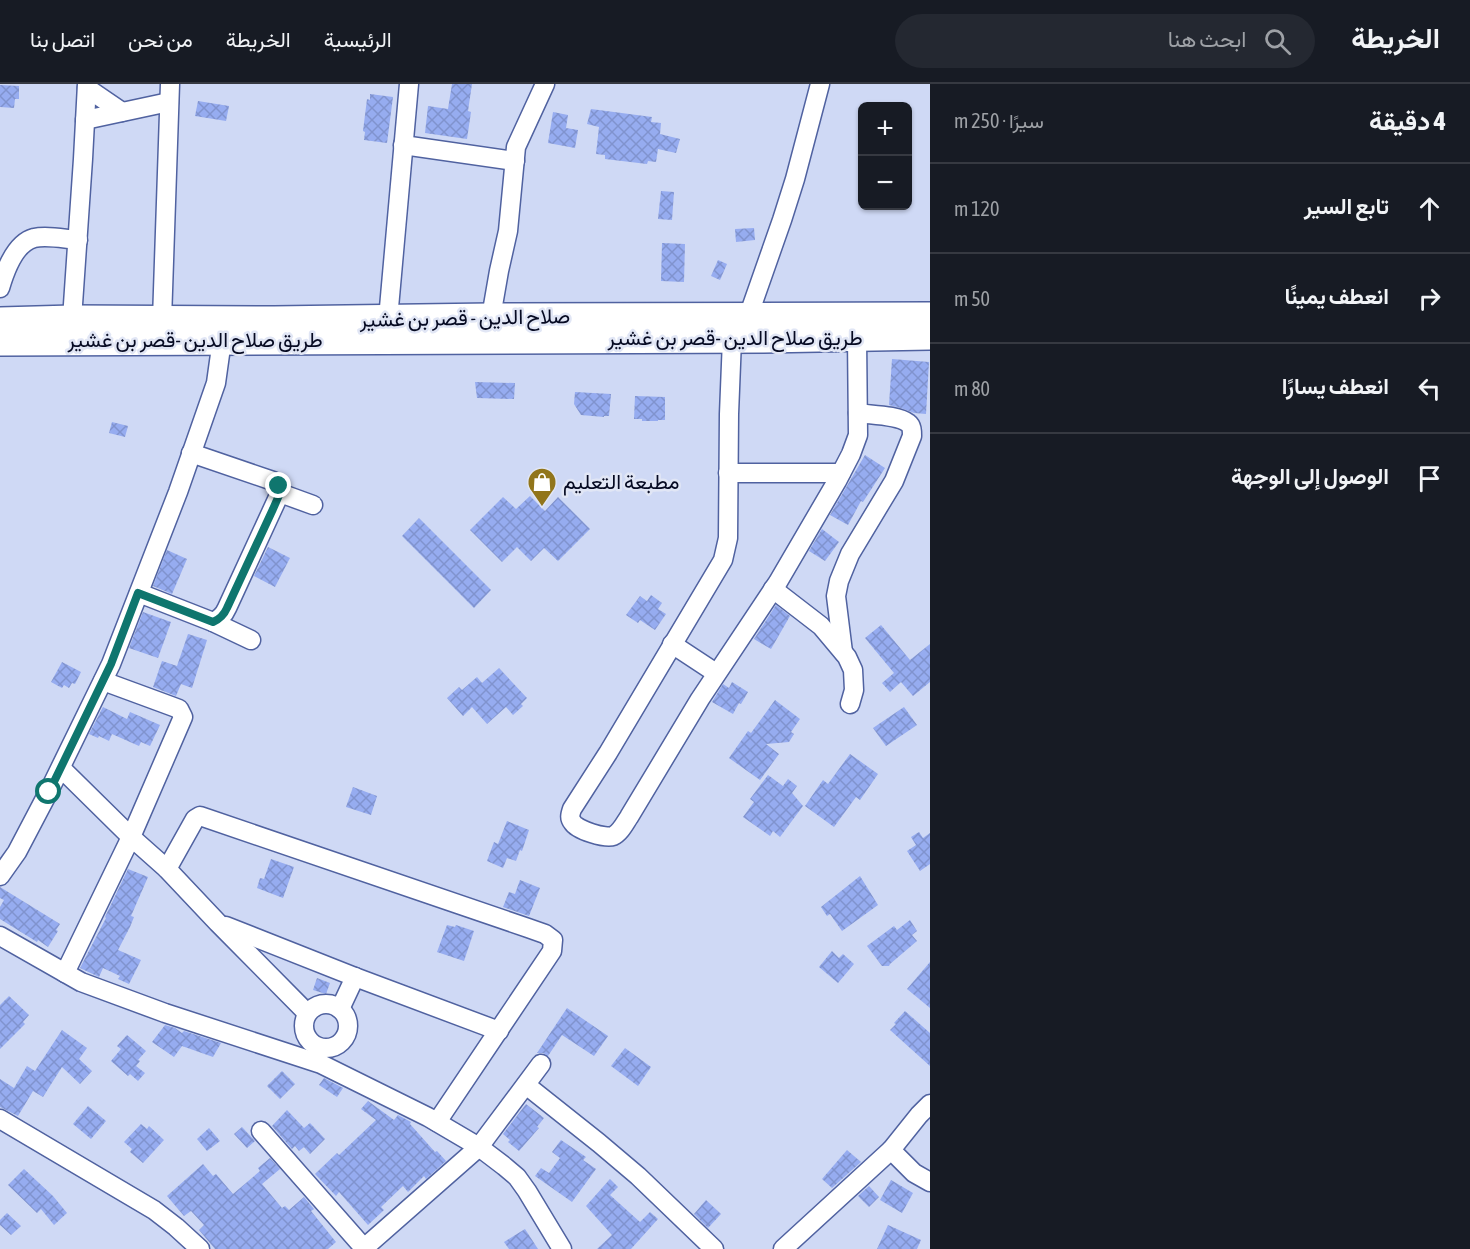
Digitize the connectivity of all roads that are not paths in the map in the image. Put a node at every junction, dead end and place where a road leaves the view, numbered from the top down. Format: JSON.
{"nodes":[{"id":1,"x":409,"y":84,"type":"edge"},
{"id":2,"x":545,"y":84,"type":"edge"},
{"id":3,"x":819,"y":84,"type":"edge"},
{"id":4,"x":87,"y":86,"type":"edge"},
{"id":5,"x":170,"y":93,"type":"edge"},
{"id":6,"x":122,"y":112,"type":"junction"},
{"id":7,"x":85,"y":120,"type":"junction"},
{"id":8,"x":403,"y":145,"type":"junction"},
{"id":9,"x":515,"y":161,"type":"junction"},
{"id":10,"x":78,"y":240,"type":"junction"},
{"id":11,"x":0,"y":288,"type":"edge"},
{"id":12,"x":930,"y":316,"type":"edge"},
{"id":13,"x":491,"y":317,"type":"junction"},
{"id":14,"x":748,"y":317,"type":"junction"},
{"id":15,"x":72,"y":319,"type":"junction"},
{"id":16,"x":388,"y":319,"type":"junction"},
{"id":17,"x":162,"y":320,"type":"junction"},
{"id":18,"x":0,"y":321,"type":"edge"},
{"id":19,"x":930,"y":336,"type":"edge"},
{"id":20,"x":858,"y":337,"type":"junction"},
{"id":21,"x":732,"y":339,"type":"junction"},
{"id":22,"x":222,"y":340,"type":"junction"},
{"id":23,"x":0,"y":342,"type":"edge"},
{"id":24,"x":858,"y":413,"type":"junction"},
{"id":25,"x":191,"y":453,"type":"junction"},
{"id":26,"x":729,"y":473,"type":"junction"},
{"id":27,"x":841,"y":473,"type":"junction"},
{"id":28,"x":280,"y":493,"type":"junction"},
{"id":29,"x":314,"y":505,"type":"dead end"},
{"id":30,"x":772,"y":589,"type":"junction"},
{"id":31,"x":138,"y":593,"type":"junction"},
{"id":32,"x":213,"y":622,"type":"junction"},
{"id":33,"x":251,"y":640,"type":"dead end"},
{"id":34,"x":672,"y":644,"type":"junction"},
{"id":35,"x":843,"y":652,"type":"junction"},
{"id":36,"x":716,"y":674,"type":"junction"},
{"id":37,"x":103,"y":681,"type":"junction"},
{"id":38,"x":850,"y":704,"type":"dead end"},
{"id":39,"x":60,"y":768,"type":"junction"},
{"id":40,"x":131,"y":837,"type":"junction"},
{"id":41,"x":167,"y":869,"type":"junction"},
{"id":42,"x":0,"y":876,"type":"edge"},
{"id":43,"x":218,"y":923,"type":"junction"},
{"id":44,"x":0,"y":936,"type":"edge"},
{"id":45,"x":65,"y":973,"type":"junction"},
{"id":46,"x":355,"y":977,"type":"junction"},
{"id":47,"x":340,"y":1009,"type":"junction"},
{"id":48,"x":307,"y":1013,"type":"junction"},
{"id":49,"x":499,"y":1030,"type":"junction"},
{"id":50,"x":323,"y":1056,"type":"junction"},
{"id":51,"x":542,"y":1064,"type":"dead end"},
{"id":52,"x":526,"y":1085,"type":"junction"},
{"id":53,"x":930,"y":1104,"type":"edge"},
{"id":54,"x":0,"y":1119,"type":"edge"},
{"id":55,"x":437,"y":1122,"type":"junction"},
{"id":56,"x":261,"y":1131,"type":"dead end"},
{"id":57,"x":479,"y":1147,"type":"junction"},
{"id":58,"x":891,"y":1150,"type":"junction"},
{"id":59,"x":930,"y":1182,"type":"edge"},
{"id":60,"x":364,"y":1248,"type":"edge"},
{"id":61,"x":200,"y":1249,"type":"edge"},
{"id":62,"x":562,"y":1249,"type":"edge"},
{"id":63,"x":714,"y":1249,"type":"edge"},
{"id":64,"x":783,"y":1249,"type":"edge"}],
"edges":[{"from":1,"to":8,"type":"street"},
{"from":2,"to":9,"type":"street"},
{"from":3,"to":14,"type":"street"},
{"from":4,"to":6,"type":"street"},
{"from":4,"to":7,"type":"street"},
{"from":5,"to":6,"type":"street"},
{"from":5,"to":17,"type":"street"},
{"from":6,"to":7,"type":"street"},
{"from":7,"to":10,"type":"street"},
{"from":8,"to":9,"type":"street"},
{"from":8,"to":16,"type":"street"},
{"from":9,"to":13,"type":"street"},
{"from":10,"to":11,"type":"street"},
{"from":10,"to":15,"type":"street"},
{"from":12,"to":14,"type":"highway","name":"صلاح الدين - قصر بن غشير"},
{"from":13,"to":14,"type":"highway","name":"صلاح الدين - قصر بن غشير"},
{"from":13,"to":16,"type":"highway","name":"صلاح الدين - قصر بن غشير"},
{"from":15,"to":17,"type":"highway","name":"صلاح الدين - قصر بن غشير"},
{"from":15,"to":18,"type":"highway","name":"صلاح الدين - قصر بن غشير"},
{"from":16,"to":17,"type":"highway","name":"صلاح الدين - قصر بن غشير"},
{"from":19,"to":20,"type":"highway","name":"طريق صلاح الدين -قصر بن غشير"},
{"from":20,"to":21,"type":"highway","name":"طريق صلاح الدين -قصر بن غشير"},
{"from":20,"to":24,"type":"street"},
{"from":21,"to":22,"type":"highway","name":"طريق صلاح الدين -قصر بن غشير"},
{"from":21,"to":26,"type":"street"},
{"from":22,"to":23,"type":"highway","name":"طريق صلاح الدين -قصر بن غشير"},
{"from":22,"to":25,"type":"street"},
{"from":24,"to":27,"type":"street"},
{"from":24,"to":35,"type":"street"},
{"from":25,"to":28,"type":"street"},
{"from":25,"to":31,"type":"street"},
{"from":26,"to":27,"type":"street"},
{"from":26,"to":34,"type":"street"},
{"from":27,"to":30,"type":"street"},
{"from":28,"to":29,"type":"street"},
{"from":28,"to":32,"type":"street"},
{"from":30,"to":35,"type":"street"},
{"from":30,"to":36,"type":"street"},
{"from":31,"to":32,"type":"street"},
{"from":31,"to":37,"type":"street"},
{"from":32,"to":33,"type":"street"},
{"from":34,"to":36,"type":"street"},
{"from":34,"to":36,"type":"street"},
{"from":35,"to":38,"type":"street"},
{"from":37,"to":39,"type":"street"},
{"from":37,"to":40,"type":"street"},
{"from":39,"to":40,"type":"street"},
{"from":39,"to":42,"type":"street"},
{"from":40,"to":41,"type":"street"},
{"from":40,"to":45,"type":"street"},
{"from":41,"to":43,"type":"street"},
{"from":41,"to":49,"type":"street"},
{"from":43,"to":46,"type":"street"},
{"from":43,"to":48,"type":"street"},
{"from":44,"to":45,"type":"street"},
{"from":45,"to":50,"type":"street"},
{"from":46,"to":47,"type":"street"},
{"from":46,"to":49,"type":"street"},
{"from":47,"to":48,"type":"street"},
{"from":47,"to":50,"type":"street"},
{"from":48,"to":50,"type":"street"},
{"from":49,"to":55,"type":"street"},
{"from":50,"to":55,"type":"street"},
{"from":51,"to":52,"type":"street"},
{"from":52,"to":57,"type":"street"},
{"from":52,"to":63,"type":"street"},
{"from":53,"to":58,"type":"street"},
{"from":54,"to":61,"type":"street"},
{"from":55,"to":57,"type":"street"},
{"from":56,"to":60,"type":"street"},
{"from":57,"to":60,"type":"street"},
{"from":57,"to":62,"type":"street"},
{"from":58,"to":59,"type":"street"},
{"from":58,"to":64,"type":"street"}]}
